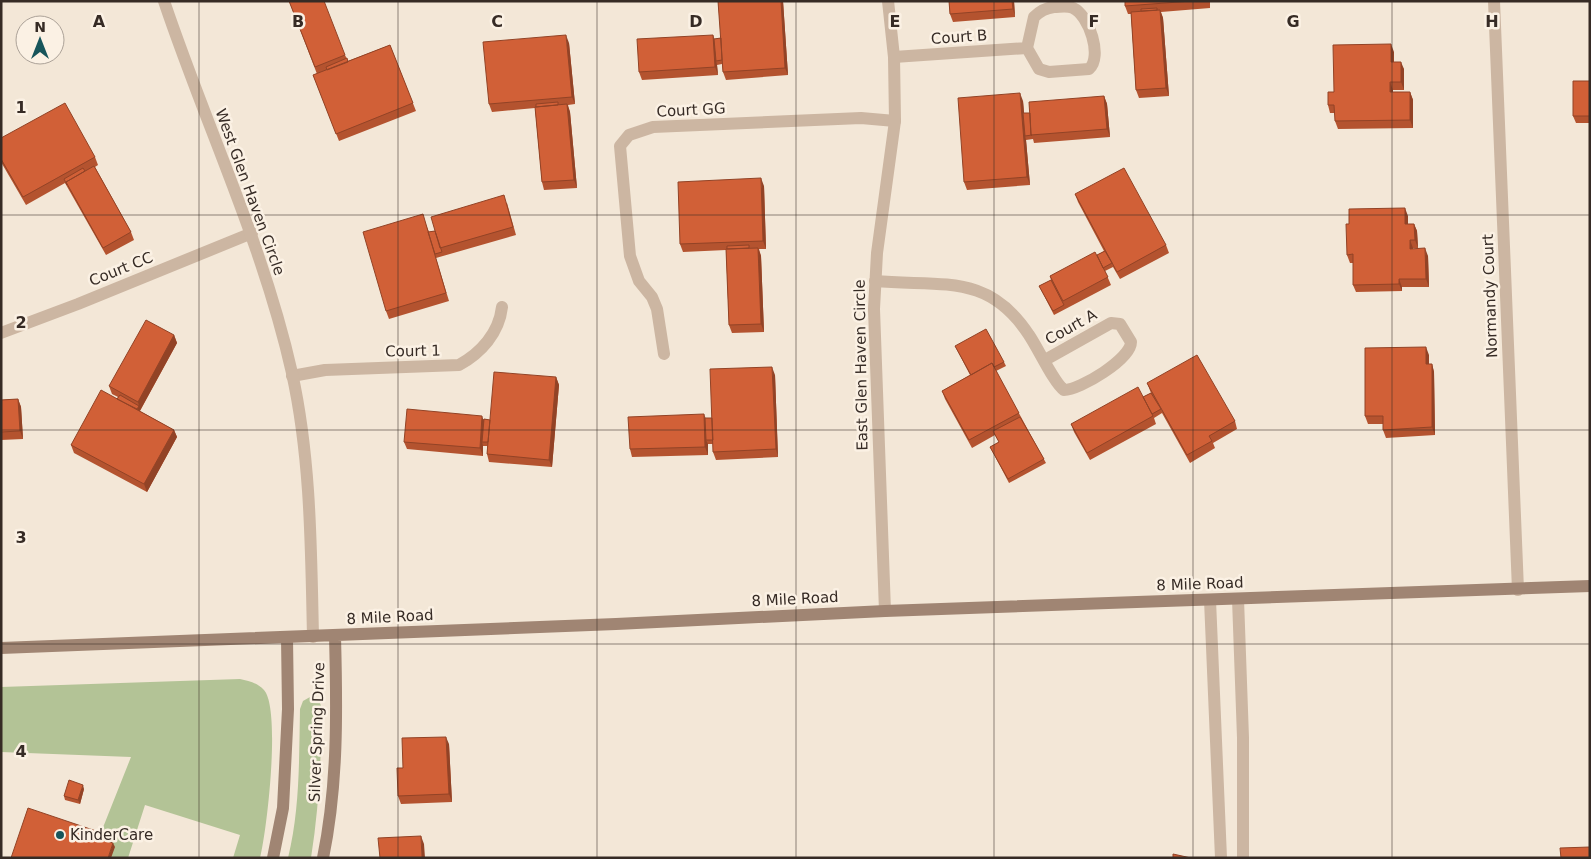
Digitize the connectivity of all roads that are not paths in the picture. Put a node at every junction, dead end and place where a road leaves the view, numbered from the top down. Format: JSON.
{"nodes":[{"id":1,"x":164,"y":1,"type":"edge"},
{"id":2,"x":888,"y":1,"type":"edge"},
{"id":3,"x":1494,"y":1,"type":"edge"},
{"id":4,"x":1027,"y":48,"type":"junction"},
{"id":5,"x":894,"y":57,"type":"junction"},
{"id":6,"x":895,"y":121,"type":"junction"},
{"id":7,"x":252,"y":233,"type":"junction"},
{"id":8,"x":875,"y":281,"type":"junction"},
{"id":9,"x":502,"y":307,"type":"dead end"},
{"id":10,"x":1,"y":333,"type":"edge"},
{"id":11,"x":664,"y":354,"type":"dead end"},
{"id":12,"x":1045,"y":360,"type":"junction"},
{"id":13,"x":292,"y":376,"type":"junction"},
{"id":14,"x":1590,"y":586,"type":"edge"},
{"id":15,"x":1518,"y":590,"type":"junction"},
{"id":16,"x":1210,"y":600,"type":"junction"},
{"id":17,"x":1238,"y":600,"type":"junction"},
{"id":18,"x":885,"y":610,"type":"junction"},
{"id":19,"x":334,"y":636,"type":"junction"},
{"id":20,"x":313,"y":637,"type":"junction"},
{"id":21,"x":287,"y":638,"type":"junction"},
{"id":22,"x":1,"y":648,"type":"edge"},
{"id":23,"x":273,"y":858,"type":"edge"},
{"id":24,"x":323,"y":858,"type":"edge"},
{"id":25,"x":1221,"y":858,"type":"edge"},
{"id":26,"x":1243,"y":858,"type":"edge"}],
"edges":[{"from":1,"to":7,"type":"street","name":"West Glen Haven Circle"},
{"from":2,"to":5,"type":"street","name":"East Glen Haven Circle"},
{"from":3,"to":15,"type":"street","name":"Normandy Court"},
{"from":4,"to":4,"type":"street"},
{"from":4,"to":5,"type":"street","name":"Court B"},
{"from":5,"to":6,"type":"street","name":"East Glen Haven Circle"},
{"from":6,"to":8,"type":"street","name":"East Glen Haven Circle"},
{"from":6,"to":11,"type":"street","name":"Court GG"},
{"from":7,"to":10,"type":"street","name":"Court CC"},
{"from":7,"to":13,"type":"street","name":"West Glen Haven Circle"},
{"from":8,"to":12,"type":"street","name":"Court A"},
{"from":8,"to":18,"type":"street","name":"East Glen Haven Circle"},
{"from":9,"to":13,"type":"street","name":"Court 1"},
{"from":12,"to":12,"type":"street","name":"Court A"},
{"from":13,"to":20,"type":"street","name":"West Glen Haven Circle"},
{"from":14,"to":15,"type":"main road","name":"8 Mile Road"},
{"from":15,"to":17,"type":"main road","name":"8 Mile Road"},
{"from":16,"to":17,"type":"main road","name":"8 Mile Road"},
{"from":16,"to":18,"type":"main road","name":"8 Mile Road"},
{"from":16,"to":25,"type":"street"},
{"from":17,"to":26,"type":"street"},
{"from":18,"to":19,"type":"main road","name":"8 Mile Road"},
{"from":19,"to":20,"type":"main road","name":"8 Mile Road"},
{"from":19,"to":24,"type":"main road","name":"Silver Spring Drive"},
{"from":20,"to":21,"type":"main road","name":"8 Mile Road"},
{"from":21,"to":22,"type":"main road","name":"8 Mile Road"},
{"from":21,"to":23,"type":"main road","name":"Silver Spring Drive"}]}
